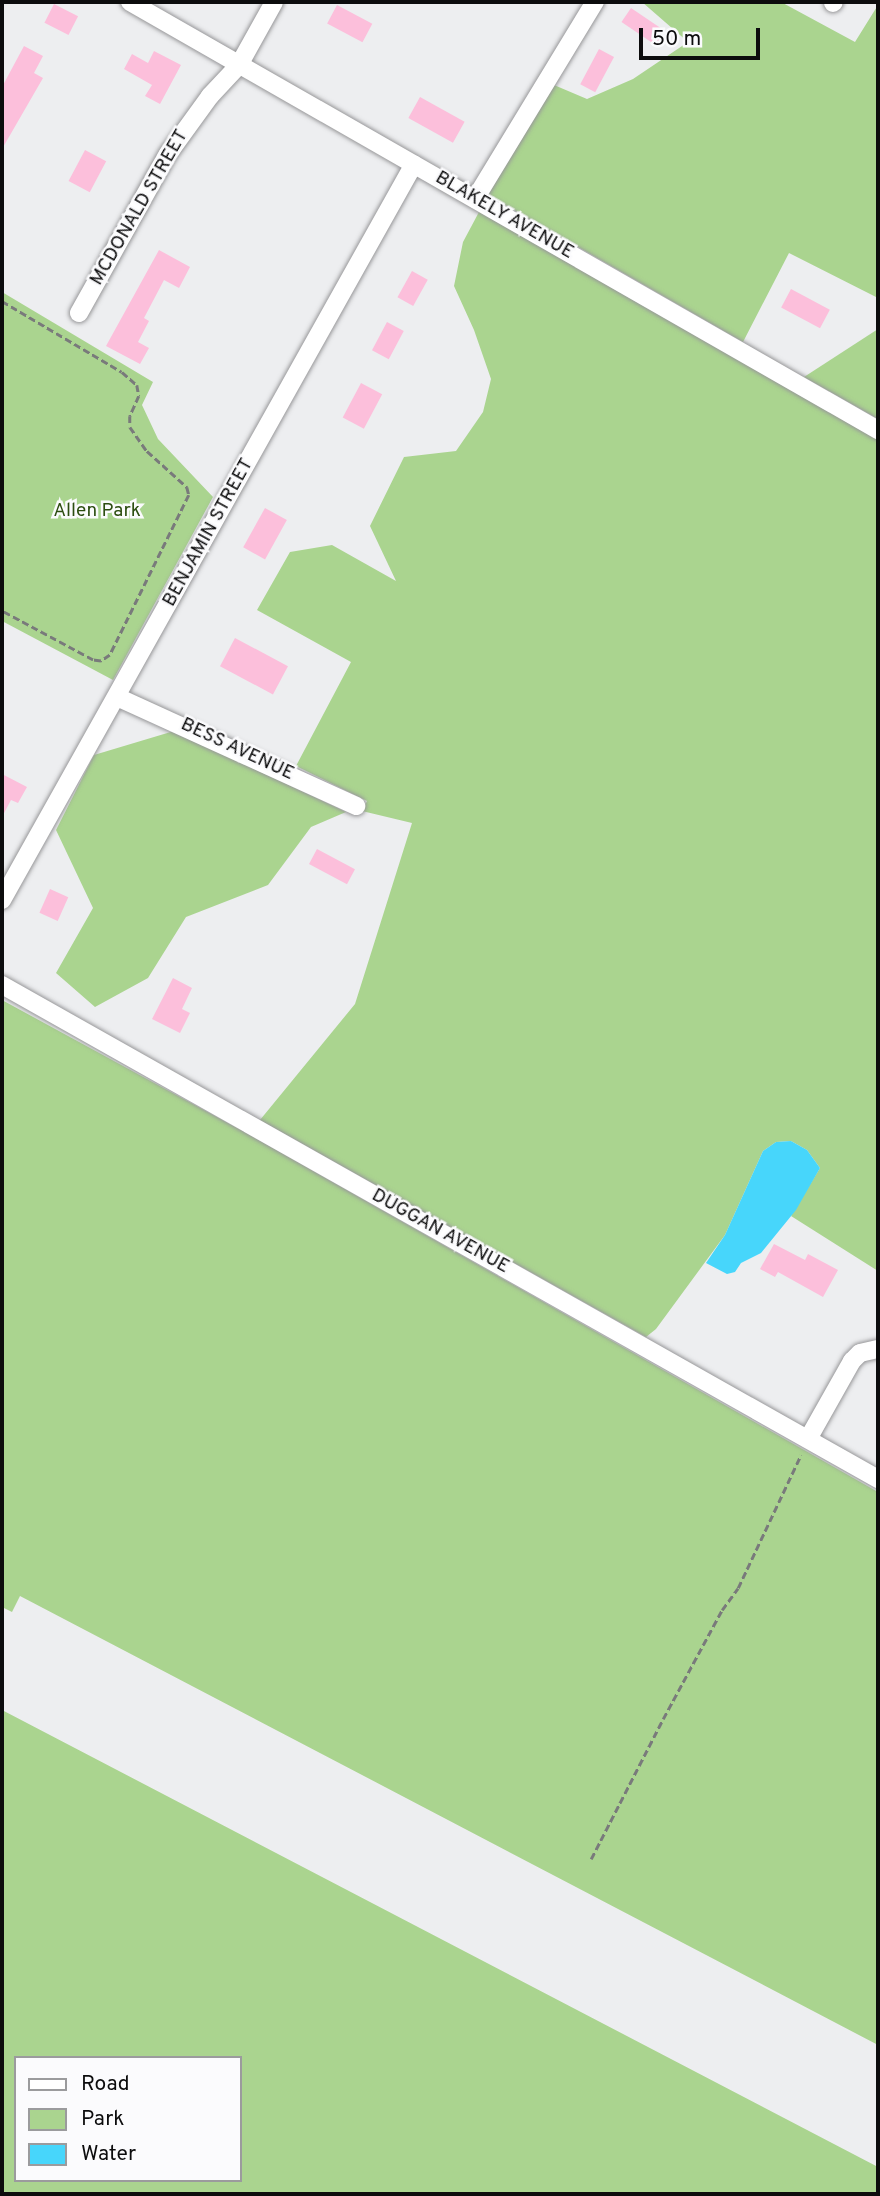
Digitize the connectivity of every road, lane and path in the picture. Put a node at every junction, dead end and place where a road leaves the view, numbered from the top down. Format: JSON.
{"nodes":[{"id":1,"x":130,"y":2,"type":"edge"},
{"id":2,"x":274,"y":2,"type":"edge"},
{"id":3,"x":595,"y":2,"type":"edge"},
{"id":4,"x":239,"y":65,"type":"junction"},
{"id":5,"x":414,"y":164,"type":"junction"},
{"id":6,"x":475,"y":199,"type":"junction"},
{"id":7,"x":2,"y":301,"type":"edge"},
{"id":8,"x":79,"y":313,"type":"dead end"},
{"id":9,"x":878,"y":429,"type":"edge"},
{"id":10,"x":2,"y":611,"type":"edge"},
{"id":11,"x":117,"y":697,"type":"junction"},
{"id":12,"x":356,"y":806,"type":"dead end"},
{"id":13,"x":2,"y":901,"type":"edge"},
{"id":14,"x":2,"y":985,"type":"edge"},
{"id":15,"x":878,"y":1349,"type":"edge"},
{"id":16,"x":808,"y":1439,"type":"junction"},
{"id":17,"x":878,"y":1479,"type":"edge"},
{"id":18,"x":591,"y":1859,"type":"dead end"}],
"edges":[{"from":1,"to":4,"type":"street","name":"BLAKELY AVENUE"},
{"from":2,"to":4,"type":"street","name":"MCDONALD STREET"},
{"from":3,"to":6,"type":"street"},
{"from":4,"to":5,"type":"street","name":"BLAKELY AVENUE"},
{"from":4,"to":8,"type":"street","name":"MCDONALD STREET"},
{"from":5,"to":6,"type":"street","name":"BLAKELY AVENUE"},
{"from":5,"to":11,"type":"street","name":"BENJAMIN STREET"},
{"from":6,"to":9,"type":"street","name":"BLAKELY AVENUE"},
{"from":7,"to":10,"type":"path"},
{"from":11,"to":12,"type":"street","name":"BESS AVENUE"},
{"from":11,"to":13,"type":"street","name":"BENJAMIN STREET"},
{"from":14,"to":16,"type":"street","name":"DUGGAN AVENUE"},
{"from":15,"to":16,"type":"street"},
{"from":16,"to":17,"type":"street","name":"DUGGAN AVENUE"},
{"from":16,"to":18,"type":"path"}]}
